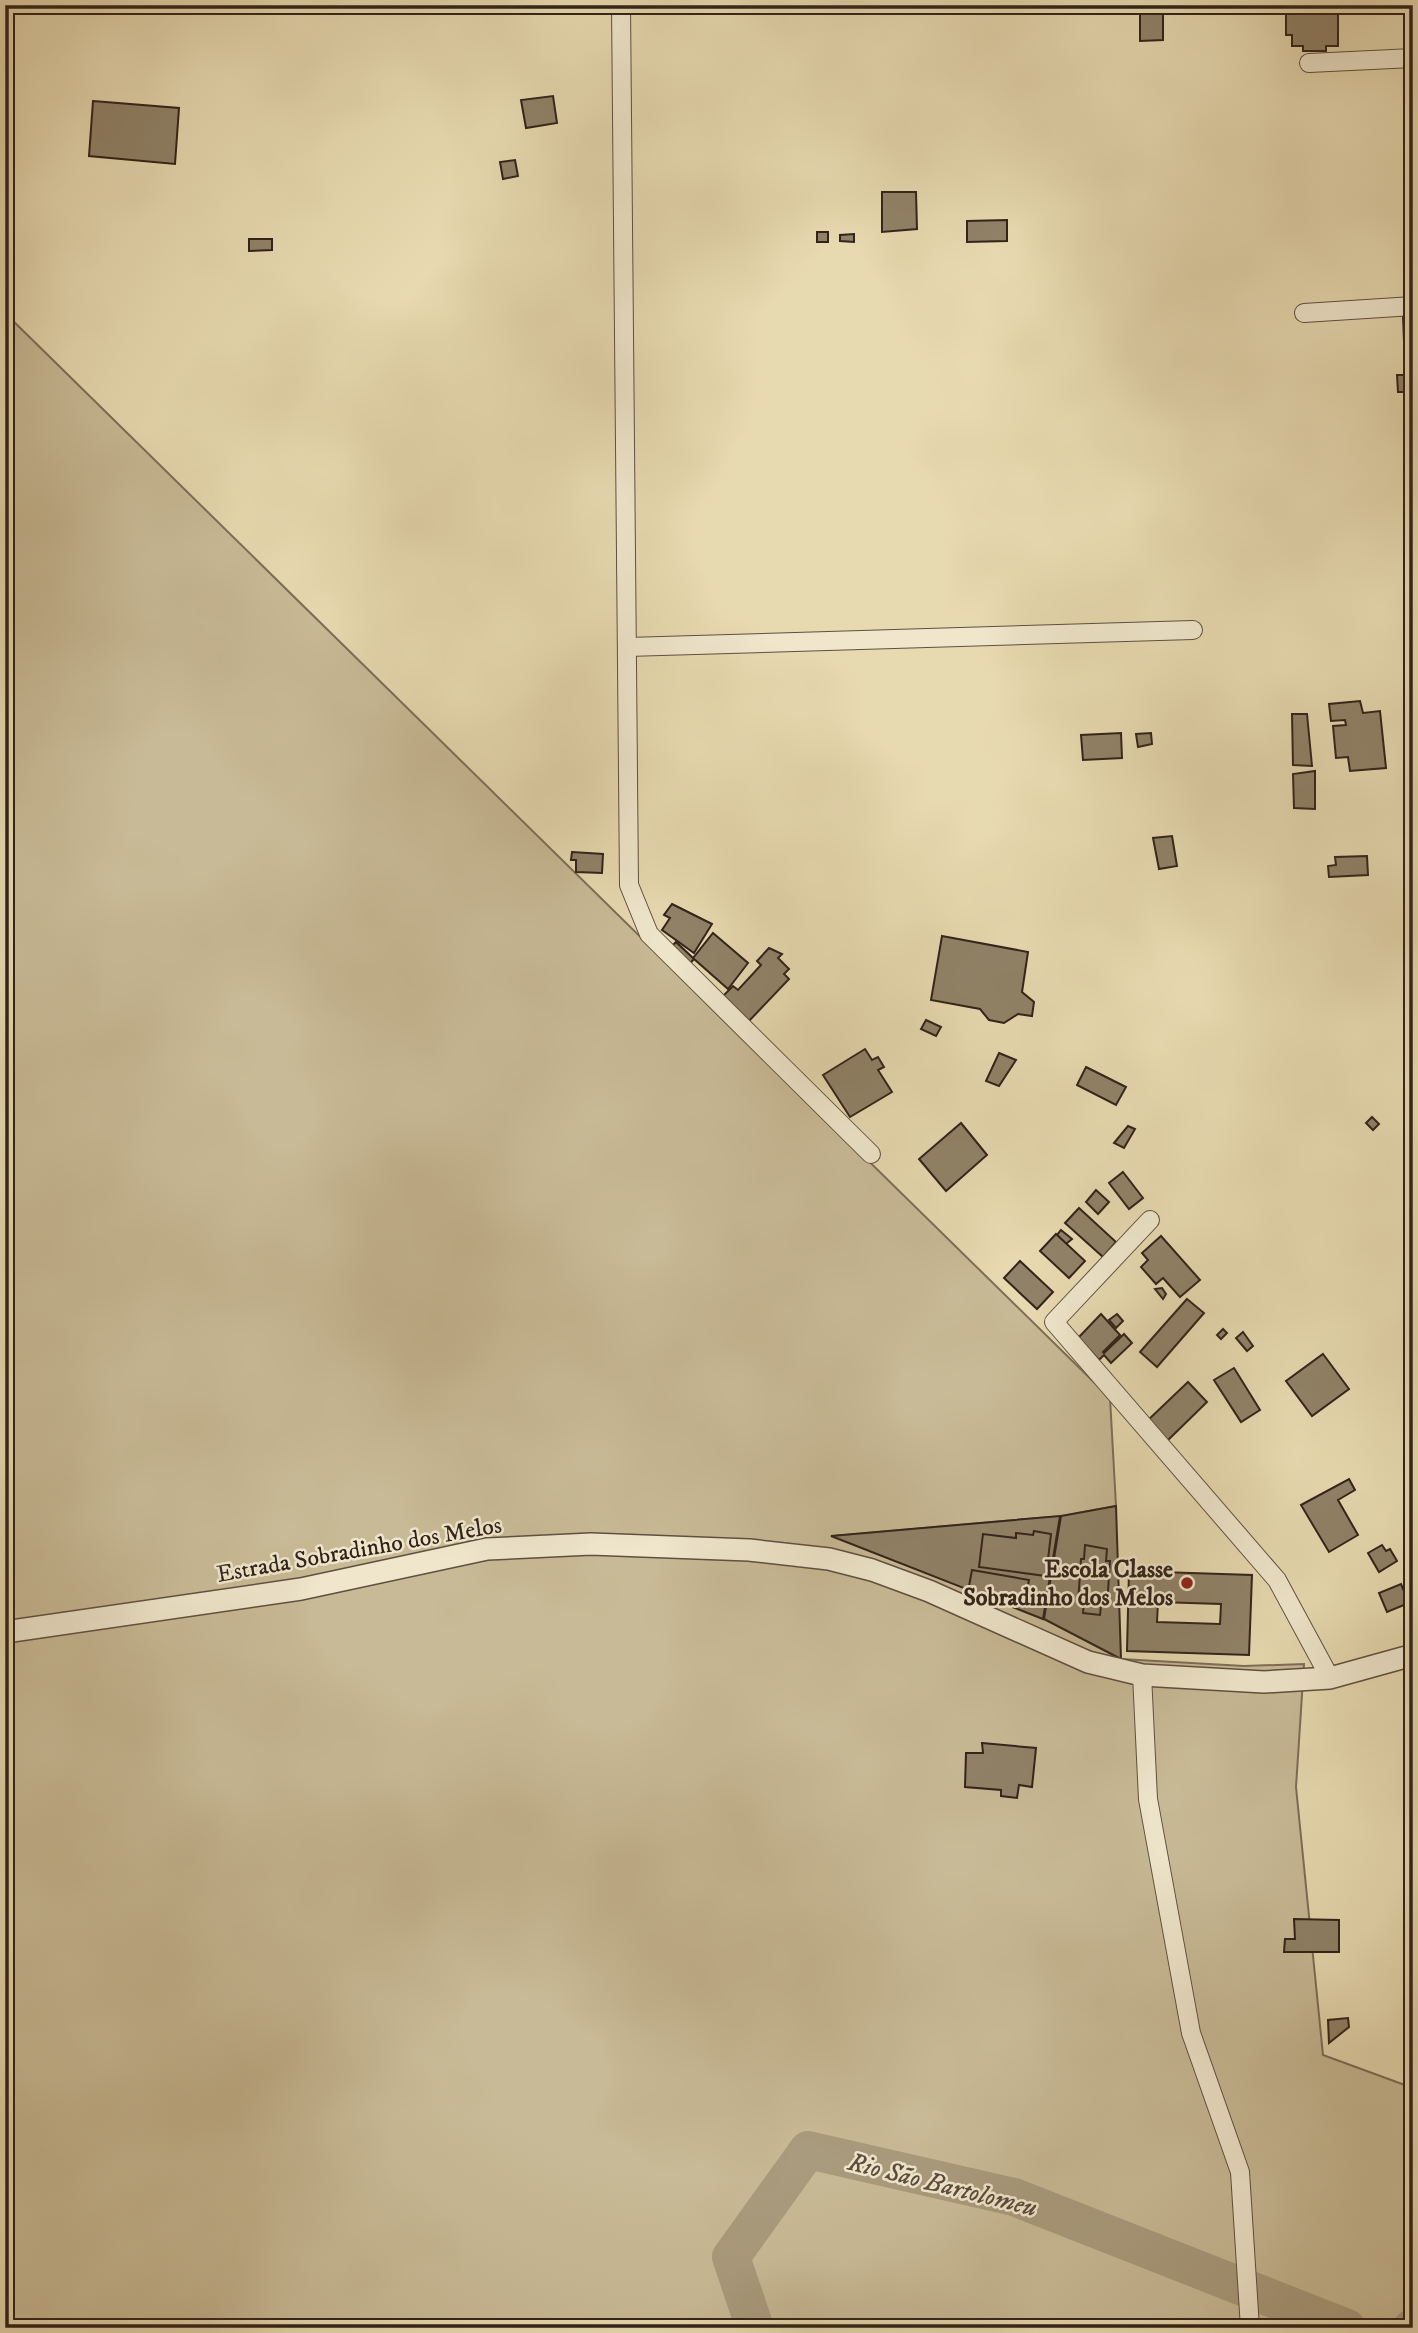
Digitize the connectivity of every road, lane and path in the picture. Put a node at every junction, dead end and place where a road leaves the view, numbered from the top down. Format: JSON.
{"nodes":[{"id":1,"x":621,"y":5,"type":"edge"},
{"id":2,"x":1413,"y":58,"type":"edge"},
{"id":3,"x":1309,"y":63,"type":"dead end"},
{"id":4,"x":1413,"y":306,"type":"edge"},
{"id":5,"x":1304,"y":313,"type":"dead end"},
{"id":6,"x":1193,"y":630,"type":"dead end"},
{"id":7,"x":627,"y":647,"type":"junction"},
{"id":8,"x":871,"y":1154,"type":"dead end"},
{"id":9,"x":1150,"y":1220,"type":"dead end"},
{"id":10,"x":5,"y":1632,"type":"edge"},
{"id":11,"x":1413,"y":1655,"type":"edge"},
{"id":12,"x":1142,"y":1675,"type":"junction"},
{"id":13,"x":1330,"y":1678,"type":"junction"},
{"id":14,"x":1249,"y":2321,"type":"edge"}],
"edges":[{"from":1,"to":7,"type":"street"},
{"from":2,"to":3,"type":"street"},
{"from":4,"to":5,"type":"street"},
{"from":6,"to":7,"type":"street"},
{"from":7,"to":8,"type":"street"},
{"from":9,"to":13,"type":"street"},
{"from":10,"to":12,"type":"street","name":"Estrada Sobradinho dos Melos"},
{"from":11,"to":13,"type":"street","name":"Estrada Sobradinho dos Melos"},
{"from":12,"to":13,"type":"street","name":"Estrada Sobradinho dos Melos"},
{"from":12,"to":14,"type":"street"}]}
